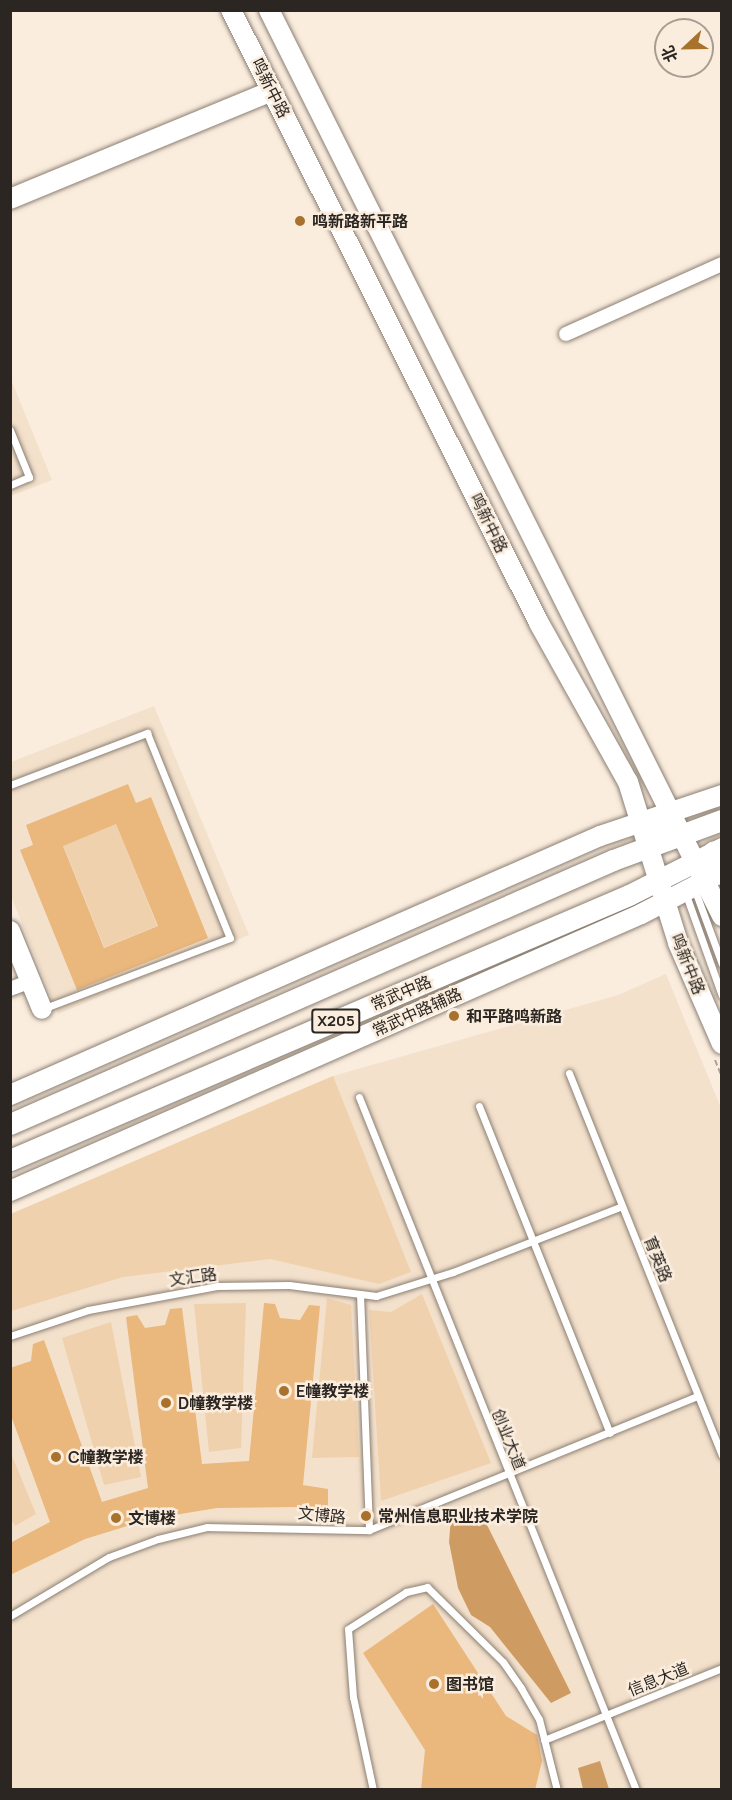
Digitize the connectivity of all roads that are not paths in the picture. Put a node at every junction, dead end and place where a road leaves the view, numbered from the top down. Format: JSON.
{"nodes":[{"id":1,"x":231,"y":10,"type":"edge"},
{"id":2,"x":269,"y":10,"type":"edge"},
{"id":3,"x":272,"y":91,"type":"junction"},
{"id":4,"x":10,"y":199,"type":"edge"},
{"id":5,"x":722,"y":264,"type":"edge"},
{"id":6,"x":566,"y":334,"type":"dead end"},
{"id":7,"x":10,"y":430,"type":"edge"},
{"id":8,"x":10,"y":485,"type":"edge"},
{"id":9,"x":10,"y":785,"type":"edge"},
{"id":10,"x":722,"y":795,"type":"edge"},
{"id":11,"x":675,"y":815,"type":"junction"},
{"id":12,"x":722,"y":820,"type":"edge"},
{"id":13,"x":644,"y":823,"type":"junction"},
{"id":14,"x":686,"y":836,"type":"junction"},
{"id":15,"x":651,"y":847,"type":"junction"},
{"id":16,"x":702,"y":869,"type":"edge"},
{"id":17,"x":662,"y":890,"type":"junction"},
{"id":18,"x":722,"y":916,"type":"edge"},
{"id":19,"x":10,"y":931,"type":"edge"},
{"id":20,"x":722,"y":964,"type":"edge"},
{"id":21,"x":31,"y":981,"type":"junction"},
{"id":22,"x":10,"y":989,"type":"edge"},
{"id":23,"x":722,"y":996,"type":"edge"},
{"id":24,"x":42,"y":1009,"type":"joint"},
{"id":25,"x":722,"y":1044,"type":"edge"},
{"id":26,"x":569,"y":1073,"type":"dead end"},
{"id":27,"x":10,"y":1095,"type":"edge"},
{"id":28,"x":359,"y":1097,"type":"dead end"},
{"id":29,"x":479,"y":1106,"type":"dead end"},
{"id":30,"x":10,"y":1124,"type":"edge"},
{"id":31,"x":10,"y":1160,"type":"edge"},
{"id":32,"x":10,"y":1191,"type":"edge"},
{"id":33,"x":622,"y":1206,"type":"junction"},
{"id":34,"x":533,"y":1241,"type":"junction"},
{"id":35,"x":432,"y":1280,"type":"junction"},
{"id":36,"x":360,"y":1294,"type":"junction"},
{"id":37,"x":10,"y":1336,"type":"edge"},
{"id":38,"x":698,"y":1396,"type":"junction"},
{"id":39,"x":610,"y":1433,"type":"junction"},
{"id":40,"x":722,"y":1455,"type":"edge"},
{"id":41,"x":509,"y":1475,"type":"junction"},
{"id":42,"x":369,"y":1530,"type":"junction"},
{"id":43,"x":10,"y":1616,"type":"edge"},
{"id":44,"x":722,"y":1668,"type":"edge"},
{"id":45,"x":605,"y":1714,"type":"junction"},
{"id":46,"x":544,"y":1740,"type":"junction"},
{"id":47,"x":373,"y":1790,"type":"edge"},
{"id":48,"x":557,"y":1790,"type":"edge"},
{"id":49,"x":636,"y":1790,"type":"edge"}],
"edges":[{"from":1,"to":3,"type":"main road","name":"鸣新中路"},
{"from":2,"to":11,"type":"main road","name":"鸣新中路"},
{"from":3,"to":4,"type":"main road"},
{"from":3,"to":13,"type":"main road","name":"鸣新中路"},
{"from":5,"to":6,"type":"street"},
{"from":7,"to":8,"type":"lane"},
{"from":9,"to":24,"type":"lane"},
{"from":10,"to":11,"type":"main road"},
{"from":11,"to":13,"type":"main road"},
{"from":11,"to":14,"type":"main road","name":"鸣新中路"},
{"from":12,"to":14,"type":"main road","number":"X205"},
{"from":13,"to":14,"type":"main road"},
{"from":13,"to":15,"type":"main road","name":"鸣新中路"},
{"from":13,"to":27,"type":"main road"},
{"from":14,"to":15,"type":"main road","number":"X205"},
{"from":14,"to":16,"type":"main road","name":"鸣新中路"},
{"from":15,"to":17,"type":"main road","name":"鸣新中路"},
{"from":15,"to":30,"type":"main road","number":"X205"},
{"from":16,"to":17,"type":"main road","name":"常武中路","number":"X205"},
{"from":16,"to":18,"type":"main road","name":"鸣新中路"},
{"from":16,"to":20,"type":"lane"},
{"from":16,"to":23,"type":"lane"},
{"from":17,"to":25,"type":"main road","name":"鸣新中路"},
{"from":17,"to":31,"type":"main road","name":"常武中路","number":"X205"},
{"from":17,"to":32,"type":"main road","name":"常武中路辅路"},
{"from":19,"to":21,"type":"main road"},
{"from":21,"to":22,"type":"street"},
{"from":21,"to":24,"type":"main road"},
{"from":26,"to":33,"type":"lane","name":"育英路"},
{"from":28,"to":35,"type":"lane","name":"创业大道"},
{"from":29,"to":34,"type":"lane"},
{"from":33,"to":34,"type":"lane","name":"文汇路"},
{"from":33,"to":38,"type":"lane","name":"育英路"},
{"from":34,"to":35,"type":"lane","name":"文汇路"},
{"from":34,"to":39,"type":"lane"},
{"from":35,"to":36,"type":"lane","name":"文汇路"},
{"from":35,"to":41,"type":"lane","name":"创业大道"},
{"from":36,"to":37,"type":"lane","name":"文汇路"},
{"from":36,"to":42,"type":"lane"},
{"from":38,"to":39,"type":"lane","name":"文博路"},
{"from":38,"to":40,"type":"lane","name":"育英路"},
{"from":39,"to":41,"type":"lane","name":"文博路"},
{"from":41,"to":42,"type":"lane","name":"文博路"},
{"from":41,"to":45,"type":"lane","name":"创业大道"},
{"from":42,"to":43,"type":"lane","name":"文博路"},
{"from":44,"to":45,"type":"lane","name":"信息大道"},
{"from":45,"to":46,"type":"lane","name":"信息大道"},
{"from":45,"to":49,"type":"lane","name":"创业大道"},
{"from":46,"to":47,"type":"lane"},
{"from":46,"to":48,"type":"lane"}]}
